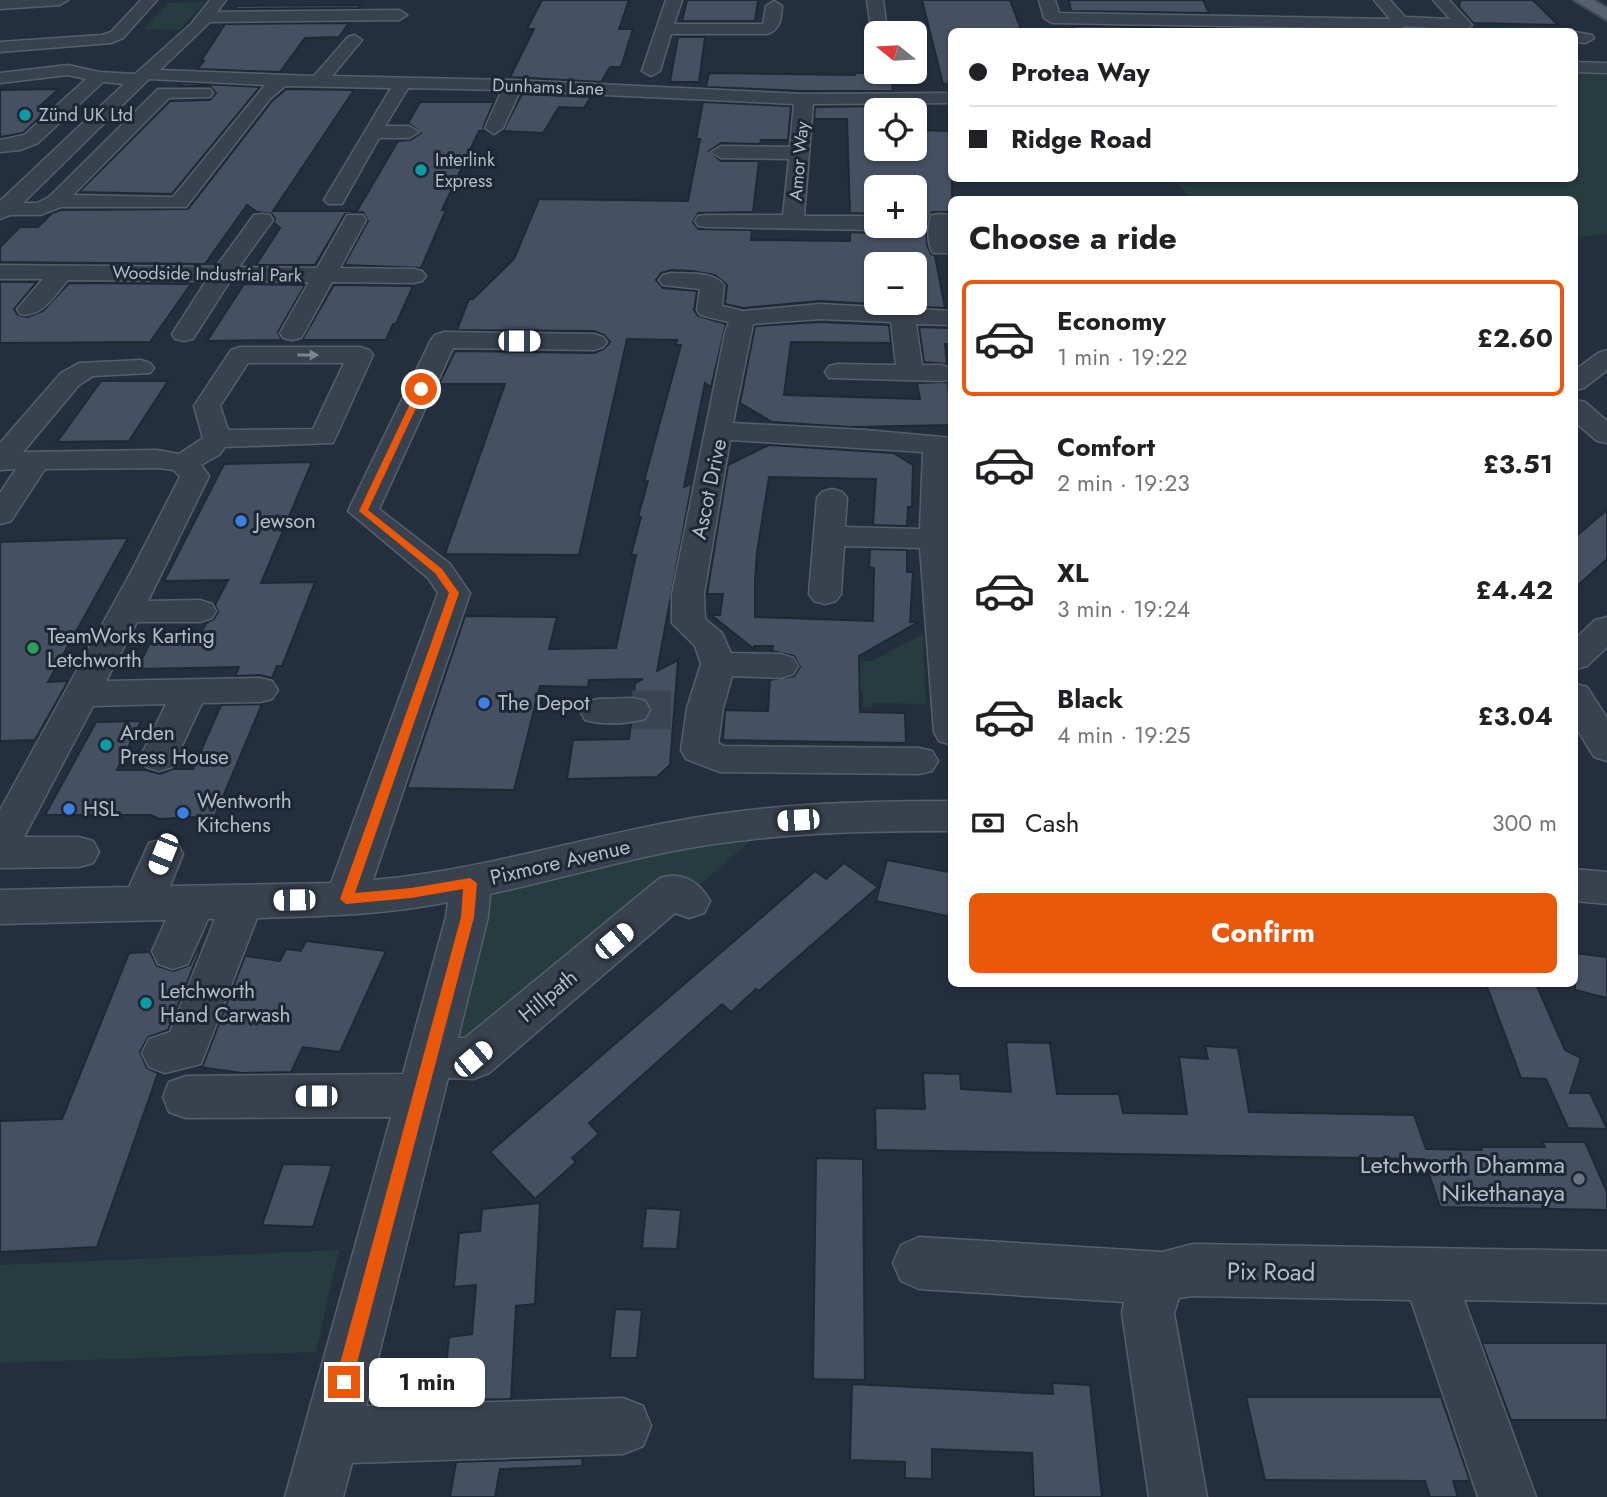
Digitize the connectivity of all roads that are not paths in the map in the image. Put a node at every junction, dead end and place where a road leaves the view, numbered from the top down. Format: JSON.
{"nodes":[{"id":1,"x":60,"y":0,"type":"edge"},
{"id":2,"x":149,"y":0,"type":"edge"},
{"id":3,"x":218,"y":0,"type":"edge"},
{"id":4,"x":674,"y":0,"type":"edge"},
{"id":5,"x":875,"y":0,"type":"edge"},
{"id":6,"x":1047,"y":0,"type":"edge"},
{"id":7,"x":1152,"y":0,"type":"edge"},
{"id":8,"x":1253,"y":0,"type":"edge"},
{"id":9,"x":1273,"y":0,"type":"edge"},
{"id":10,"x":1382,"y":0,"type":"edge"},
{"id":11,"x":1441,"y":0,"type":"edge"},
{"id":12,"x":1582,"y":0,"type":"edge"},
{"id":13,"x":0,"y":4,"type":"edge"},
{"id":14,"x":774,"y":6,"type":"dead end"},
{"id":15,"x":1412,"y":8,"type":"dead end"},
{"id":16,"x":1302,"y":9,"type":"dead end"},
{"id":17,"x":399,"y":15,"type":"dead end"},
{"id":18,"x":1607,"y":15,"type":"edge"},
{"id":19,"x":205,"y":18,"type":"junction"},
{"id":20,"x":1398,"y":20,"type":"junction"},
{"id":21,"x":878,"y":21,"type":"edge"},
{"id":22,"x":1160,"y":21,"type":"junction"},
{"id":23,"x":1256,"y":26,"type":"edge"},
{"id":24,"x":1365,"y":27,"type":"edge"},
{"id":25,"x":1287,"y":28,"type":"edge"},
{"id":26,"x":1428,"y":28,"type":"edge"},
{"id":27,"x":663,"y":29,"type":"junction"},
{"id":28,"x":0,"y":47,"type":"edge"},
{"id":29,"x":321,"y":54,"type":"dead end"},
{"id":30,"x":1578,"y":67,"type":"edge"},
{"id":31,"x":1607,"y":68,"type":"edge"},
{"id":32,"x":651,"y":71,"type":"dead end"},
{"id":33,"x":142,"y":76,"type":"junction"},
{"id":34,"x":99,"y":77,"type":"junction"},
{"id":35,"x":0,"y":78,"type":"edge"},
{"id":36,"x":281,"y":81,"type":"junction"},
{"id":37,"x":319,"y":81,"type":"junction"},
{"id":38,"x":403,"y":82,"type":"junction"},
{"id":39,"x":513,"y":85,"type":"junction"},
{"id":40,"x":264,"y":95,"type":"junction"},
{"id":41,"x":948,"y":98,"type":"edge"},
{"id":42,"x":804,"y":99,"type":"junction"},
{"id":43,"x":494,"y":128,"type":"dead end"},
{"id":44,"x":372,"y":132,"type":"junction"},
{"id":45,"x":409,"y":132,"type":"dead end"},
{"id":46,"x":0,"y":146,"type":"edge"},
{"id":47,"x":721,"y":152,"type":"dead end"},
{"id":48,"x":799,"y":153,"type":"junction"},
{"id":49,"x":0,"y":156,"type":"edge"},
{"id":50,"x":57,"y":156,"type":"junction"},
{"id":51,"x":335,"y":200,"type":"dead end"},
{"id":52,"x":58,"y":201,"type":"junction"},
{"id":53,"x":6,"y":202,"type":"edge"},
{"id":54,"x":262,"y":220,"type":"dead end"},
{"id":55,"x":355,"y":220,"type":"dead end"},
{"id":56,"x":947,"y":220,"type":"dead end"},
{"id":57,"x":706,"y":222,"type":"dead end"},
{"id":58,"x":793,"y":222,"type":"junction"},
{"id":59,"x":864,"y":223,"type":"edge"},
{"id":60,"x":941,"y":248,"type":"dead end"},
{"id":61,"x":0,"y":272,"type":"edge"},
{"id":62,"x":61,"y":273,"type":"junction"},
{"id":63,"x":222,"y":275,"type":"junction"},
{"id":64,"x":324,"y":276,"type":"junction"},
{"id":65,"x":414,"y":276,"type":"dead end"},
{"id":66,"x":671,"y":280,"type":"dead end"},
{"id":67,"x":29,"y":309,"type":"dead end"},
{"id":68,"x":743,"y":318,"type":"junction"},
{"id":69,"x":903,"y":318,"type":"junction"},
{"id":70,"x":948,"y":318,"type":"edge"},
{"id":71,"x":292,"y":333,"type":"dead end"},
{"id":72,"x":184,"y":334,"type":"dead end"},
{"id":73,"x":594,"y":342,"type":"dead end"},
{"id":74,"x":1607,"y":358,"type":"edge"},
{"id":75,"x":141,"y":368,"type":"dead end"},
{"id":76,"x":838,"y":372,"type":"dead end"},
{"id":77,"x":910,"y":373,"type":"junction"},
{"id":78,"x":942,"y":373,"type":"dead end"},
{"id":79,"x":1578,"y":380,"type":"edge"},
{"id":80,"x":1578,"y":411,"type":"edge"},
{"id":81,"x":718,"y":431,"type":"junction"},
{"id":82,"x":1607,"y":435,"type":"edge"},
{"id":83,"x":217,"y":439,"type":"junction"},
{"id":84,"x":945,"y":445,"type":"edge"},
{"id":85,"x":0,"y":461,"type":"edge"},
{"id":86,"x":36,"y":461,"type":"junction"},
{"id":87,"x":183,"y":463,"type":"junction"},
{"id":88,"x":832,"y":498,"type":"dead end"},
{"id":89,"x":0,"y":515,"type":"edge"},
{"id":90,"x":829,"y":536,"type":"junction"},
{"id":91,"x":936,"y":539,"type":"junction"},
{"id":92,"x":945,"y":586,"type":"edge"},
{"id":93,"x":825,"y":594,"type":"dead end"},
{"id":94,"x":200,"y":611,"type":"dead end"},
{"id":95,"x":126,"y":612,"type":"junction"},
{"id":96,"x":1607,"y":628,"type":"edge"},
{"id":97,"x":948,"y":649,"type":"edge"},
{"id":98,"x":1578,"y":655,"type":"edge"},
{"id":99,"x":718,"y":664,"type":"junction"},
{"id":100,"x":781,"y":666,"type":"dead end"},
{"id":101,"x":260,"y":690,"type":"dead end"},
{"id":102,"x":190,"y":691,"type":"junction"},
{"id":103,"x":82,"y":694,"type":"junction"},
{"id":104,"x":1578,"y":708,"type":"edge"},
{"id":105,"x":1607,"y":748,"type":"edge"},
{"id":106,"x":159,"y":758,"type":"dead end"},
{"id":107,"x":919,"y":761,"type":"dead end"},
{"id":108,"x":948,"y":816,"type":"edge"},
{"id":109,"x":0,"y":846,"type":"edge"},
{"id":110,"x":79,"y":852,"type":"dead end"},
{"id":111,"x":0,"y":853,"type":"edge"},
{"id":112,"x":163,"y":854,"type":"dead end"},
{"id":113,"x":470,"y":883,"type":"junction"},
{"id":114,"x":1578,"y":885,"type":"edge"},
{"id":115,"x":1607,"y":888,"type":"edge"},
{"id":116,"x":346,"y":899,"type":"junction"},
{"id":117,"x":243,"y":901,"type":"junction"},
{"id":118,"x":689,"y":901,"type":"dead end"},
{"id":119,"x":195,"y":902,"type":"junction"},
{"id":120,"x":142,"y":904,"type":"junction"},
{"id":121,"x":0,"y":907,"type":"edge"},
{"id":122,"x":173,"y":951,"type":"dead end"},
{"id":123,"x":165,"y":1053,"type":"dead end"},
{"id":124,"x":425,"y":1076,"type":"junction"},
{"id":125,"x":186,"y":1097,"type":"dead end"},
{"id":126,"x":919,"y":1263,"type":"dead end"},
{"id":127,"x":1428,"y":1274,"type":"junction"},
{"id":128,"x":1607,"y":1277,"type":"edge"},
{"id":129,"x":1161,"y":1278,"type":"junction"},
{"id":130,"x":623,"y":1426,"type":"dead end"},
{"id":131,"x":330,"y":1435,"type":"junction"},
{"id":132,"x":314,"y":1497,"type":"edge"},
{"id":133,"x":1178,"y":1497,"type":"edge"},
{"id":134,"x":1507,"y":1497,"type":"edge"}],
"edges":[{"from":1,"to":13,"type":"street"},
{"from":2,"to":28,"type":"street"},
{"from":3,"to":19,"type":"street"},
{"from":4,"to":27,"type":"street"},
{"from":5,"to":21,"type":"street"},
{"from":6,"to":22,"type":"street"},
{"from":7,"to":22,"type":"street"},
{"from":8,"to":23,"type":"street"},
{"from":9,"to":25,"type":"street"},
{"from":10,"to":20,"type":"street"},
{"from":11,"to":26,"type":"street"},
{"from":12,"to":18,"type":"main road"},
{"from":14,"to":27,"type":"street"},
{"from":15,"to":26,"type":"street"},
{"from":16,"to":24,"type":"street"},
{"from":17,"to":19,"type":"street"},
{"from":19,"to":33,"type":"street"},
{"from":20,"to":24,"type":"street"},
{"from":20,"to":26,"type":"street"},
{"from":22,"to":23,"type":"street"},
{"from":23,"to":25,"type":"street"},
{"from":24,"to":25,"type":"street"},
{"from":27,"to":32,"type":"street"},
{"from":29,"to":37,"type":"street"},
{"from":30,"to":31,"type":"street"},
{"from":33,"to":34,"type":"street","name":"Dunhams Lane"},
{"from":33,"to":36,"type":"street","name":"Dunhams Lane"},
{"from":33,"to":50,"type":"street"},
{"from":34,"to":35,"type":"street","name":"Dunhams Lane"},
{"from":34,"to":46,"type":"street"},
{"from":36,"to":37,"type":"street","name":"Dunhams Lane"},
{"from":36,"to":40,"type":"street"},
{"from":37,"to":38,"type":"street","name":"Dunhams Lane"},
{"from":38,"to":39,"type":"street","name":"Dunhams Lane"},
{"from":38,"to":44,"type":"street"},
{"from":39,"to":42,"type":"street","name":"Dunhams Lane"},
{"from":39,"to":43,"type":"street"},
{"from":40,"to":52,"type":"street"},
{"from":40,"to":52,"type":"street"},
{"from":41,"to":42,"type":"street","name":"Dunhams Lane"},
{"from":42,"to":48,"type":"street","name":"Amor Way"},
{"from":44,"to":45,"type":"street"},
{"from":44,"to":51,"type":"street"},
{"from":47,"to":48,"type":"street"},
{"from":48,"to":58,"type":"street","name":"Amor Way"},
{"from":49,"to":50,"type":"street"},
{"from":50,"to":53,"type":"street"},
{"from":52,"to":53,"type":"street"},
{"from":54,"to":63,"type":"street"},
{"from":55,"to":64,"type":"street"},
{"from":56,"to":60,"type":"street"},
{"from":57,"to":58,"type":"street","name":"Amor Way"},
{"from":58,"to":59,"type":"street","name":"Amor Way"},
{"from":61,"to":62,"type":"street","name":"Woodside Industrial Park"},
{"from":62,"to":63,"type":"street","name":"Woodside Industrial Park"},
{"from":62,"to":67,"type":"street"},
{"from":63,"to":64,"type":"street","name":"Woodside Industrial Park"},
{"from":63,"to":72,"type":"street"},
{"from":64,"to":65,"type":"street","name":"Woodside Industrial Park"},
{"from":64,"to":71,"type":"street"},
{"from":66,"to":68,"type":"street"},
{"from":68,"to":69,"type":"street"},
{"from":68,"to":81,"type":"street"},
{"from":69,"to":70,"type":"street"},
{"from":69,"to":77,"type":"street"},
{"from":73,"to":116,"type":"street"},
{"from":74,"to":79,"type":"street"},
{"from":75,"to":85,"type":"street"},
{"from":76,"to":77,"type":"street"},
{"from":77,"to":78,"type":"street"},
{"from":80,"to":82,"type":"street"},
{"from":81,"to":84,"type":"street","name":"Ascot Drive"},
{"from":81,"to":99,"type":"street","name":"Ascot Drive"},
{"from":83,"to":83,"type":"street","one_way":true},
{"from":83,"to":87,"type":"street"},
{"from":84,"to":91,"type":"street"},
{"from":85,"to":86,"type":"street"},
{"from":86,"to":87,"type":"street"},
{"from":86,"to":89,"type":"street"},
{"from":87,"to":95,"type":"street"},
{"from":88,"to":90,"type":"street"},
{"from":90,"to":91,"type":"street"},
{"from":90,"to":93,"type":"street"},
{"from":91,"to":92,"type":"street"},
{"from":92,"to":97,"type":"street"},
{"from":94,"to":95,"type":"street"},
{"from":95,"to":103,"type":"street"},
{"from":96,"to":98,"type":"street"},
{"from":99,"to":100,"type":"street"},
{"from":99,"to":107,"type":"street"},
{"from":101,"to":102,"type":"street"},
{"from":102,"to":103,"type":"street"},
{"from":102,"to":106,"type":"street"},
{"from":103,"to":109,"type":"street"},
{"from":104,"to":105,"type":"street"},
{"from":108,"to":113,"type":"street","name":"Pixmore Avenue"},
{"from":110,"to":111,"type":"street"},
{"from":112,"to":120,"type":"street"},
{"from":113,"to":116,"type":"street","name":"Pixmore Avenue"},
{"from":113,"to":124,"type":"street"},
{"from":114,"to":115,"type":"street"},
{"from":116,"to":117,"type":"street","name":"Pixmore Avenue"},
{"from":117,"to":119,"type":"street","name":"Pixmore Avenue"},
{"from":117,"to":123,"type":"street"},
{"from":118,"to":124,"type":"street","name":"Hillpath"},
{"from":119,"to":120,"type":"street","name":"Pixmore Avenue"},
{"from":119,"to":122,"type":"street"},
{"from":120,"to":121,"type":"street","name":"Pixmore Avenue"},
{"from":124,"to":125,"type":"street"},
{"from":124,"to":131,"type":"street"},
{"from":126,"to":129,"type":"street","name":"Pix Road"},
{"from":127,"to":128,"type":"street","name":"Pix Road"},
{"from":127,"to":129,"type":"street","name":"Pix Road"},
{"from":127,"to":134,"type":"street"},
{"from":129,"to":133,"type":"street"},
{"from":130,"to":131,"type":"street"},
{"from":131,"to":132,"type":"street"}]}
